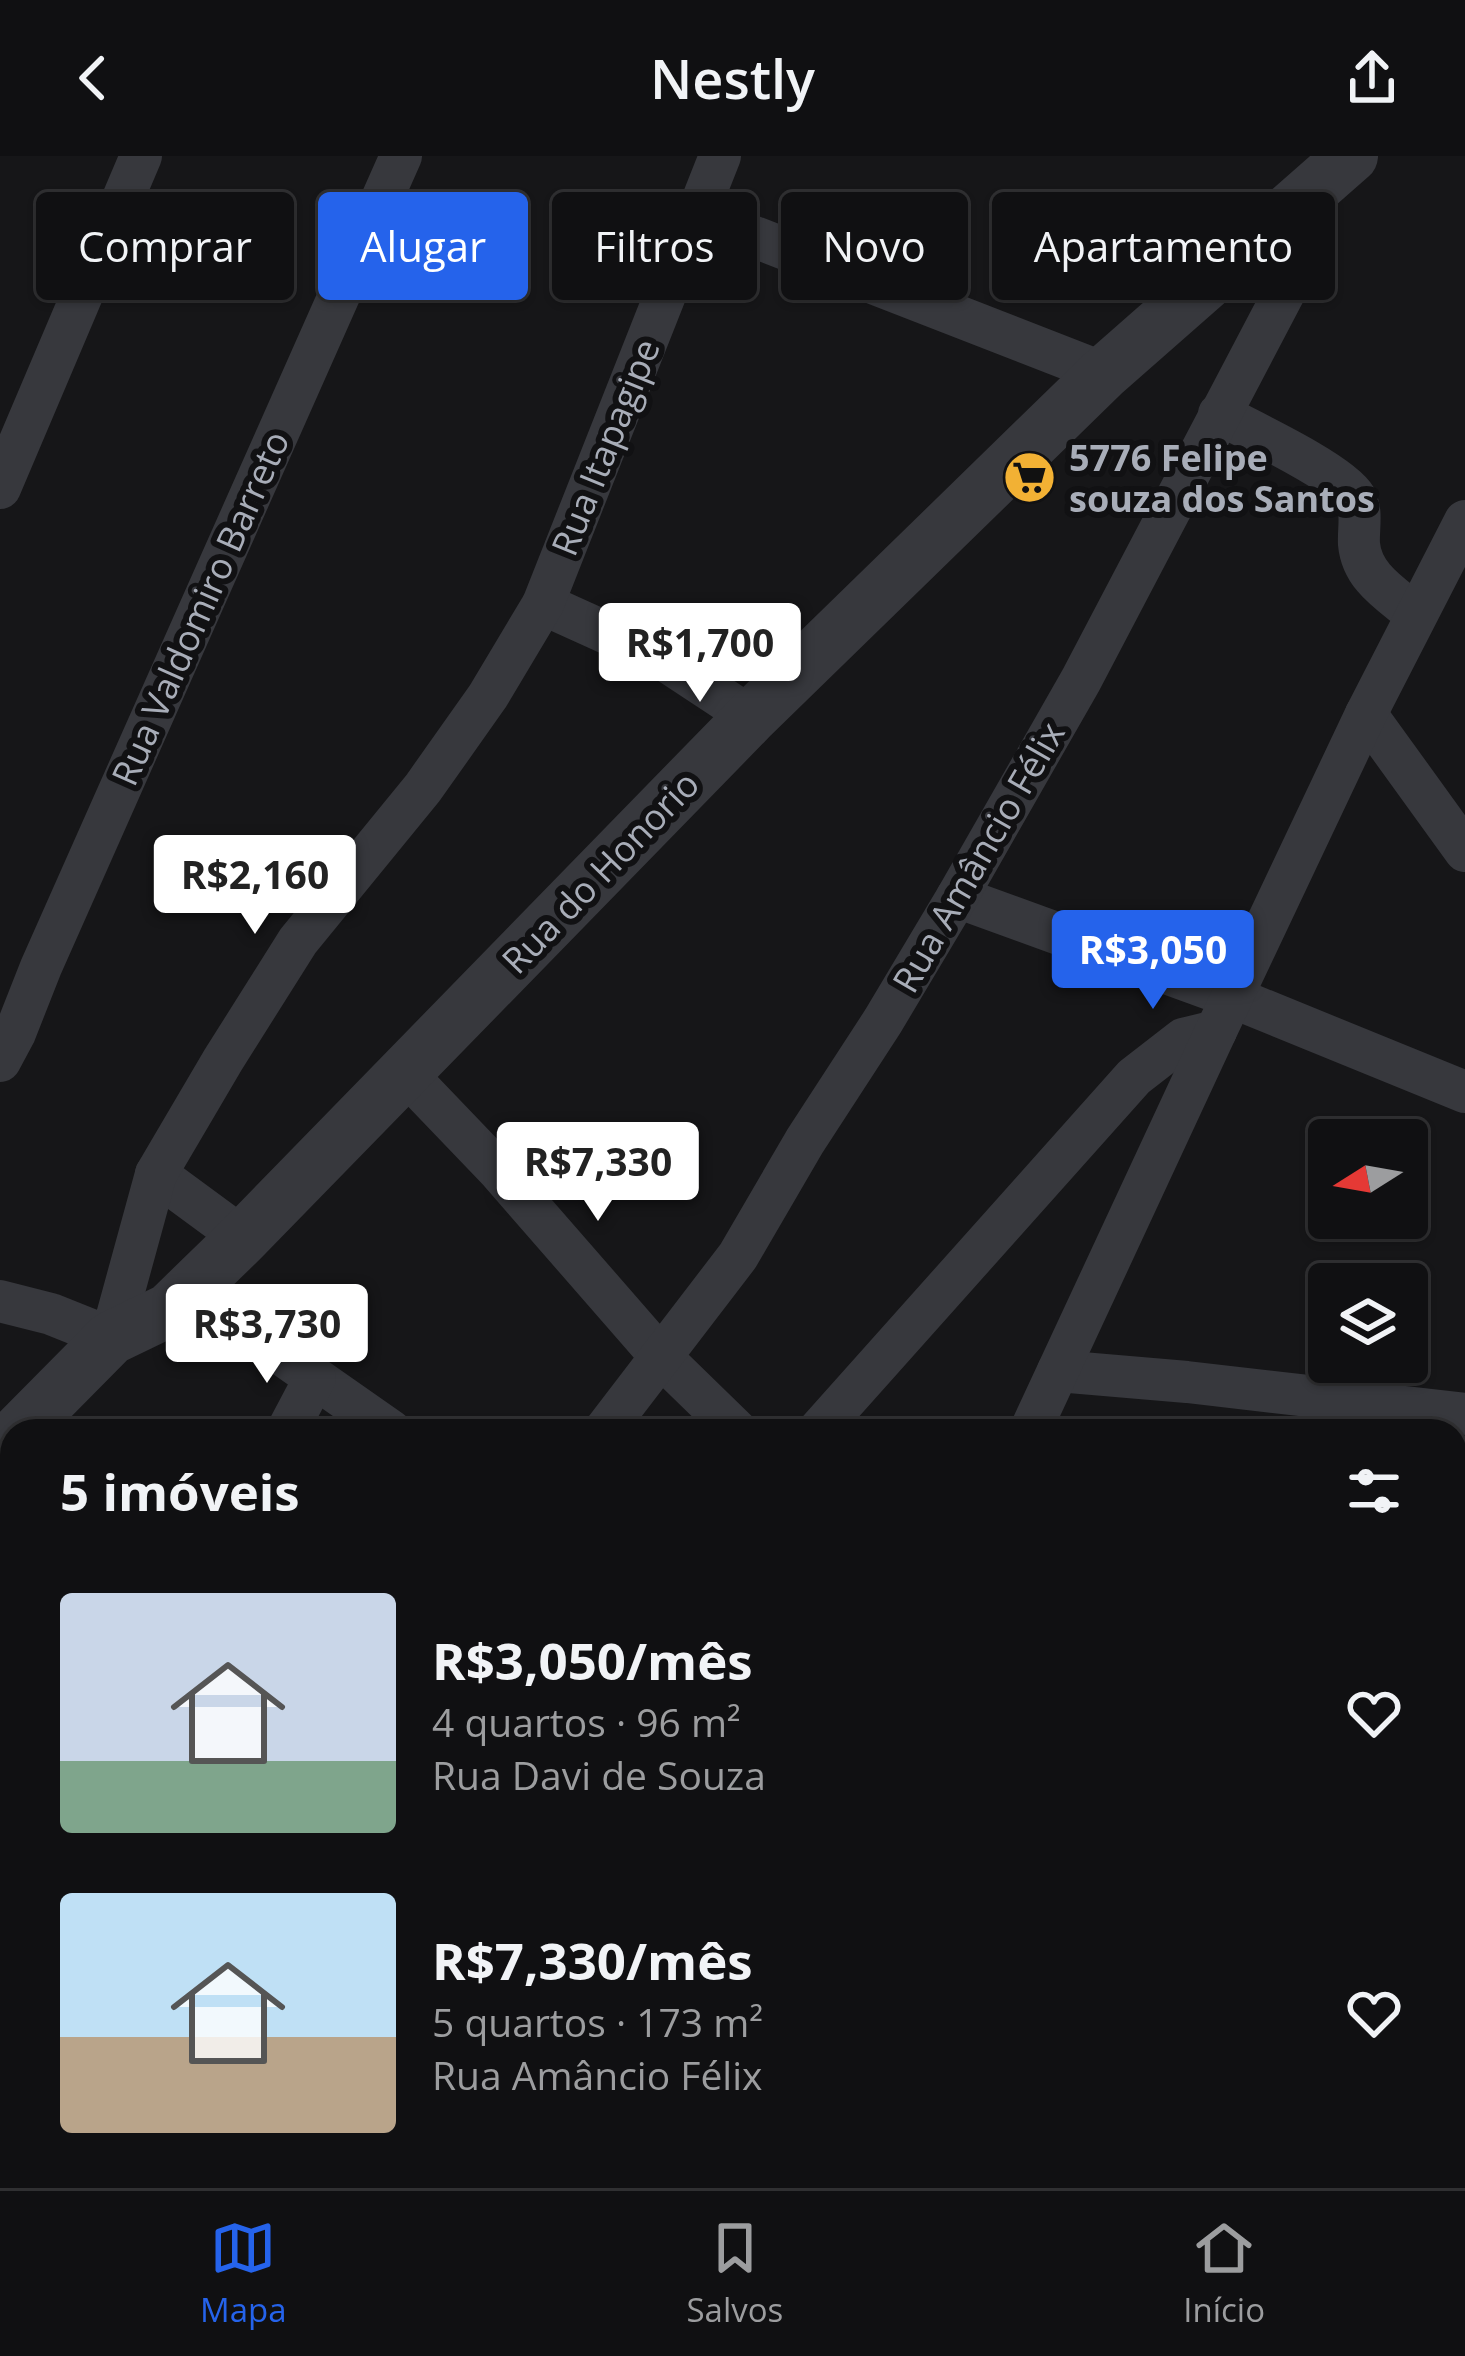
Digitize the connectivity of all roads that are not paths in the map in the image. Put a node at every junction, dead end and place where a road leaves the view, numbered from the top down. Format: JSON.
{"nodes":[{"id":1,"x":141,"y":156,"type":"edge"},
{"id":2,"x":401,"y":156,"type":"edge"},
{"id":3,"x":720,"y":156,"type":"edge"},
{"id":4,"x":1351,"y":156,"type":"edge"},
{"id":5,"x":707,"y":192,"type":"edge"},
{"id":6,"x":1326,"y":192,"type":"edge"},
{"id":7,"x":757,"y":238,"type":"edge"},
{"id":8,"x":664,"y":300,"type":"edge"},
{"id":9,"x":1187,"y":300,"type":"edge"},
{"id":10,"x":1241,"y":300,"type":"edge"},
{"id":11,"x":1274,"y":300,"type":"edge"},
{"id":12,"x":1266,"y":323,"type":"junction"},
{"id":13,"x":1104,"y":373,"type":"junction"},
{"id":14,"x":1219,"y":414,"type":"junction"},
{"id":15,"x":0,"y":488,"type":"edge"},
{"id":16,"x":1465,"y":521,"type":"edge"},
{"id":17,"x":543,"y":604,"type":"junction"},
{"id":18,"x":1416,"y":615,"type":"junction"},
{"id":19,"x":1366,"y":714,"type":"junction"},
{"id":20,"x":751,"y":717,"type":"junction"},
{"id":21,"x":1465,"y":851,"type":"edge"},
{"id":22,"x":957,"y":897,"type":"junction"},
{"id":23,"x":1224,"y":1014,"type":"junction"},
{"id":24,"x":0,"y":1061,"type":"edge"},
{"id":25,"x":404,"y":1072,"type":"junction"},
{"id":26,"x":1465,"y":1091,"type":"edge"},
{"id":27,"x":156,"y":1174,"type":"junction"},
{"id":28,"x":243,"y":1238,"type":"junction"},
{"id":29,"x":0,"y":1301,"type":"edge"},
{"id":30,"x":169,"y":1310,"type":"junction"},
{"id":31,"x":110,"y":1339,"type":"junction"},
{"id":32,"x":662,"y":1358,"type":"junction"},
{"id":33,"x":1058,"y":1371,"type":"junction"},
{"id":34,"x":315,"y":1378,"type":"junction"},
{"id":35,"x":1465,"y":1414,"type":"edge"},
{"id":36,"x":31,"y":1419,"type":"edge"},
{"id":37,"x":293,"y":1419,"type":"edge"},
{"id":38,"x":374,"y":1419,"type":"edge"},
{"id":39,"x":614,"y":1419,"type":"edge"},
{"id":40,"x":725,"y":1419,"type":"edge"},
{"id":41,"x":829,"y":1419,"type":"edge"},
{"id":42,"x":1036,"y":1419,"type":"edge"}],
"edges":[{"from":1,"to":15,"type":"street"},
{"from":2,"to":24,"type":"street","name":"Rua Valdomiro Barreto"},
{"from":3,"to":5,"type":"street","name":"Rua Itapagipe"},
{"from":4,"to":6,"type":"street","name":"Rua do Honorio"},
{"from":7,"to":13,"type":"street"},
{"from":8,"to":17,"type":"street","name":"Rua Itapagipe"},
{"from":9,"to":13,"type":"street","name":"Rua do Honorio"},
{"from":10,"to":12,"type":"street"},
{"from":11,"to":12,"type":"street","name":"Rua Amâncio Félix"},
{"from":12,"to":14,"type":"street","name":"Rua Amâncio Félix"},
{"from":13,"to":20,"type":"street","name":"Rua do Honorio"},
{"from":14,"to":18,"type":"street"},
{"from":14,"to":22,"type":"street","name":"Rua Amâncio Félix"},
{"from":16,"to":18,"type":"street"},
{"from":17,"to":20,"type":"street"},
{"from":17,"to":27,"type":"street","name":"Rua Itapagipe"},
{"from":18,"to":19,"type":"street"},
{"from":19,"to":21,"type":"street"},
{"from":19,"to":23,"type":"street"},
{"from":20,"to":25,"type":"street","name":"Rua do Honorio"},
{"from":22,"to":23,"type":"street"},
{"from":22,"to":32,"type":"street","name":"Rua Amâncio Félix"},
{"from":23,"to":26,"type":"street"},
{"from":23,"to":33,"type":"street"},
{"from":23,"to":41,"type":"street"},
{"from":25,"to":28,"type":"street","name":"Rua do Honorio"},
{"from":25,"to":32,"type":"street"},
{"from":27,"to":28,"type":"street"},
{"from":27,"to":31,"type":"street","name":"Rua Itapagipe"},
{"from":28,"to":30,"type":"street","name":"Rua do Honorio"},
{"from":29,"to":31,"type":"street"},
{"from":30,"to":31,"type":"street","name":"Rua do Honorio"},
{"from":30,"to":34,"type":"street"},
{"from":31,"to":36,"type":"street","name":"Rua do Honorio"},
{"from":32,"to":39,"type":"street","name":"Rua Amâncio Félix"},
{"from":32,"to":40,"type":"street"},
{"from":33,"to":35,"type":"street"},
{"from":33,"to":42,"type":"street"},
{"from":34,"to":37,"type":"street"},
{"from":34,"to":38,"type":"street"}]}
